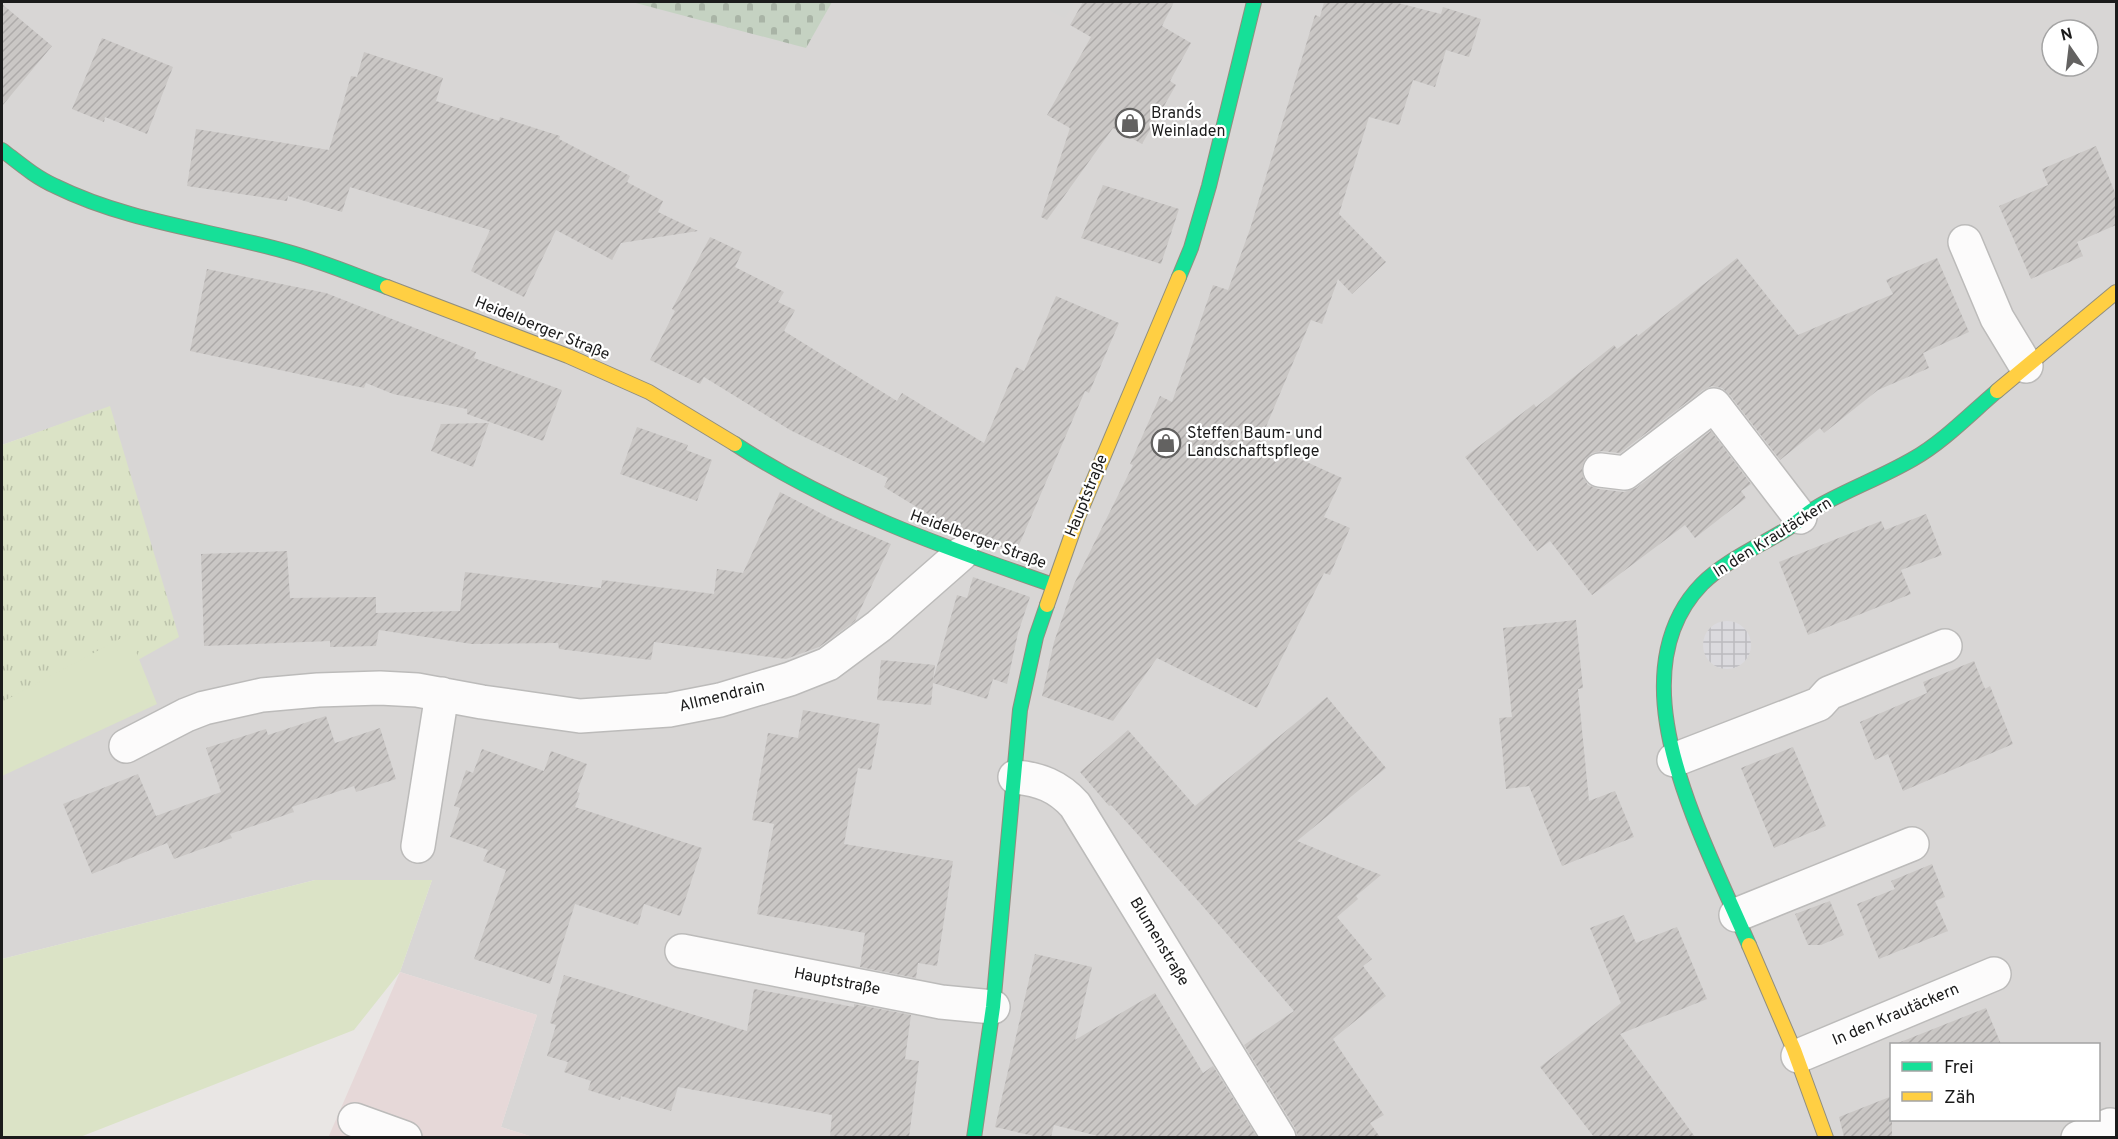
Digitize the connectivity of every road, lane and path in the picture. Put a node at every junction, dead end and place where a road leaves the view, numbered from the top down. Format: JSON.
{"nodes":[{"id":1,"x":1254,"y":2,"type":"edge"},
{"id":2,"x":2,"y":150,"type":"edge"},
{"id":3,"x":1965,"y":242,"type":"dead end"},
{"id":4,"x":2116,"y":292,"type":"edge"},
{"id":5,"x":2026,"y":366,"type":"junction"},
{"id":6,"x":1600,"y":470,"type":"dead end"},
{"id":7,"x":1800,"y":517,"type":"junction"},
{"id":8,"x":961,"y":554,"type":"junction"},
{"id":9,"x":1053,"y":585,"type":"junction"},
{"id":10,"x":1945,"y":646,"type":"dead end"},
{"id":11,"x":442,"y":694,"type":"junction"},
{"id":12,"x":126,"y":746,"type":"dead end"},
{"id":13,"x":1674,"y":760,"type":"junction"},
{"id":14,"x":1015,"y":777,"type":"junction"},
{"id":15,"x":1912,"y":844,"type":"dead end"},
{"id":16,"x":418,"y":846,"type":"dead end"},
{"id":17,"x":1736,"y":915,"type":"junction"},
{"id":18,"x":682,"y":951,"type":"dead end"},
{"id":19,"x":1994,"y":974,"type":"dead end"},
{"id":20,"x":993,"y":1007,"type":"junction"},
{"id":21,"x":1797,"y":1056,"type":"junction"},
{"id":22,"x":355,"y":1120,"type":"dead end"},
{"id":23,"x":2110,"y":1125,"type":"dead end"},
{"id":24,"x":405,"y":1137,"type":"edge"},
{"id":25,"x":974,"y":1137,"type":"edge"},
{"id":26,"x":1279,"y":1137,"type":"edge"},
{"id":27,"x":1826,"y":1137,"type":"edge"},
{"id":28,"x":2078,"y":1137,"type":"edge"}],
"edges":[{"from":1,"to":9,"type":"street","name":"Hauptstraße"},
{"from":2,"to":8,"type":"street","name":"Heidelberger Straße"},
{"from":3,"to":5,"type":"street"},
{"from":4,"to":5,"type":"street","name":"In den Krautäckern"},
{"from":5,"to":7,"type":"street","name":"In den Krautäckern"},
{"from":6,"to":7,"type":"street"},
{"from":7,"to":13,"type":"street","name":"In den Krautäckern"},
{"from":8,"to":9,"type":"street","name":"Heidelberger Straße"},
{"from":8,"to":11,"type":"street","name":"Allmendrain"},
{"from":9,"to":14,"type":"street","name":"Hauptstraße"},
{"from":10,"to":13,"type":"street"},
{"from":11,"to":12,"type":"street","name":"Allmendrain"},
{"from":11,"to":16,"type":"street"},
{"from":13,"to":17,"type":"street","name":"In den Krautäckern"},
{"from":14,"to":20,"type":"street","name":"Hauptstraße"},
{"from":14,"to":26,"type":"street","name":"Blumenstraße"},
{"from":15,"to":17,"type":"street"},
{"from":17,"to":21,"type":"street","name":"In den Krautäckern"},
{"from":18,"to":20,"type":"street","name":"Hauptstraße"},
{"from":19,"to":21,"type":"street","name":"In den Krautäckern"},
{"from":20,"to":25,"type":"street","name":"Hauptstraße"},
{"from":21,"to":27,"type":"street","name":"In den Krautäckern"},
{"from":22,"to":24,"type":"street"},
{"from":23,"to":28,"type":"street"}]}
